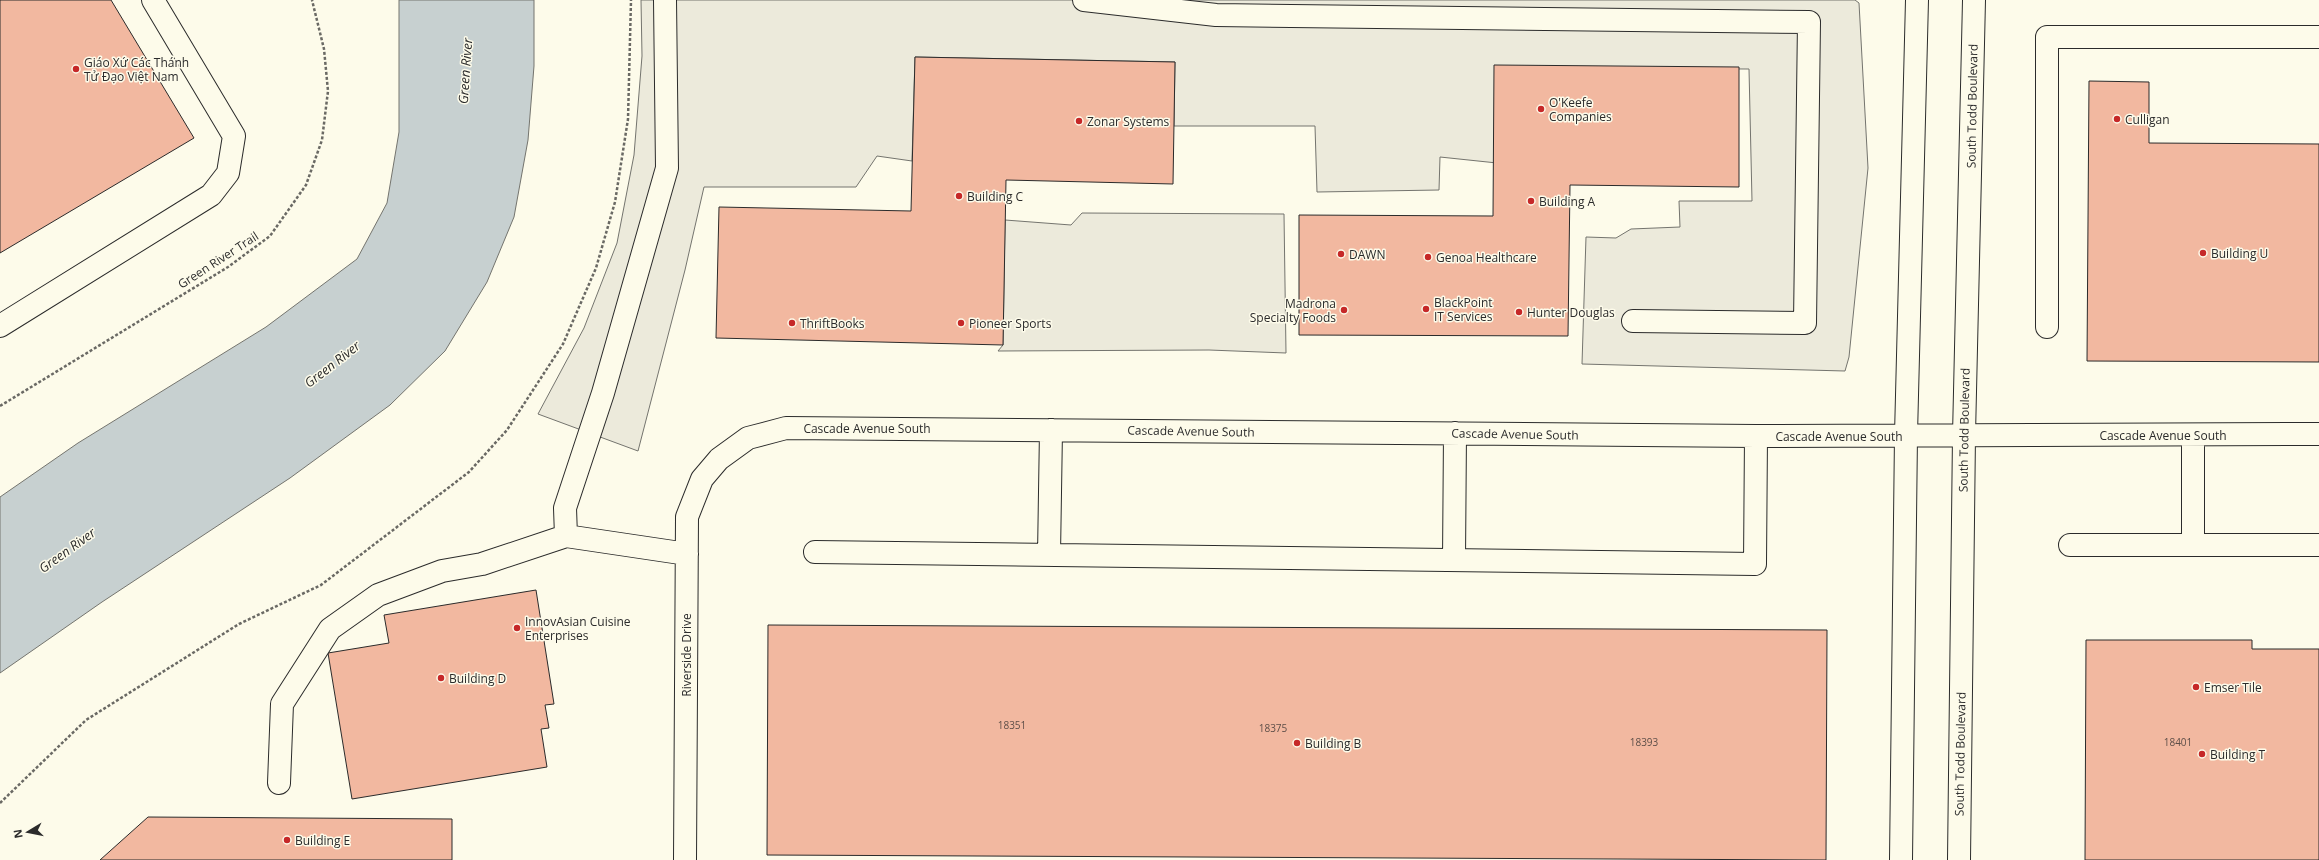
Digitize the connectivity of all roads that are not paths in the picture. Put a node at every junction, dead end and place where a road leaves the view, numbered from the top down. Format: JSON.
{"nodes":[{"id":1,"x":153,"y":0,"type":"edge"},
{"id":2,"x":665,"y":0,"type":"edge"},
{"id":3,"x":1084,"y":0,"type":"edge"},
{"id":4,"x":1917,"y":0,"type":"edge"},
{"id":5,"x":1974,"y":0,"type":"edge"},
{"id":6,"x":2319,"y":37,"type":"edge"},
{"id":7,"x":1633,"y":321,"type":"dead end"},
{"id":8,"x":0,"y":326,"type":"edge"},
{"id":9,"x":2047,"y":327,"type":"dead end"},
{"id":10,"x":1051,"y":430,"type":"junction"},
{"id":11,"x":1456,"y":433,"type":"junction"},
{"id":12,"x":2319,"y":434,"type":"edge"},
{"id":13,"x":1964,"y":435,"type":"junction"},
{"id":14,"x":2193,"y":435,"type":"junction"},
{"id":15,"x":1756,"y":436,"type":"junction"},
{"id":16,"x":1906,"y":436,"type":"junction"},
{"id":17,"x":719,"y":459,"type":"joint"},
{"id":18,"x":566,"y":536,"type":"junction"},
{"id":19,"x":2070,"y":545,"type":"dead end"},
{"id":20,"x":2193,"y":545,"type":"junction"},
{"id":21,"x":2319,"y":545,"type":"edge"},
{"id":22,"x":815,"y":552,"type":"dead end"},
{"id":23,"x":687,"y":554,"type":"junction"},
{"id":24,"x":1049,"y":555,"type":"junction"},
{"id":25,"x":1454,"y":560,"type":"junction"},
{"id":26,"x":279,"y":783,"type":"dead end"},
{"id":27,"x":685,"y":860,"type":"edge"},
{"id":28,"x":1901,"y":860,"type":"edge"},
{"id":29,"x":1958,"y":860,"type":"edge"}],
"edges":[{"from":1,"to":8,"type":"street"},
{"from":2,"to":18,"type":"street"},
{"from":3,"to":7,"type":"street"},
{"from":4,"to":16,"type":"street"},
{"from":5,"to":13,"type":"street","name":"South Todd Boulevard"},
{"from":6,"to":9,"type":"street"},
{"from":10,"to":11,"type":"street","name":"Cascade Avenue South"},
{"from":10,"to":17,"type":"street","name":"Cascade Avenue South"},
{"from":10,"to":24,"type":"street"},
{"from":11,"to":15,"type":"street","name":"Cascade Avenue South"},
{"from":11,"to":25,"type":"street"},
{"from":12,"to":14,"type":"street","name":"Cascade Avenue South"},
{"from":13,"to":14,"type":"street","name":"Cascade Avenue South"},
{"from":13,"to":16,"type":"street","name":"Cascade Avenue South"},
{"from":13,"to":29,"type":"street","name":"South Todd Boulevard"},
{"from":14,"to":20,"type":"street"},
{"from":15,"to":16,"type":"street","name":"Cascade Avenue South"},
{"from":15,"to":25,"type":"street"},
{"from":16,"to":28,"type":"street"},
{"from":17,"to":23,"type":"street","name":"Riverside Drive"},
{"from":18,"to":23,"type":"street"},
{"from":18,"to":26,"type":"street"},
{"from":19,"to":20,"type":"street"},
{"from":20,"to":21,"type":"street"},
{"from":22,"to":24,"type":"street"},
{"from":23,"to":27,"type":"street","name":"Riverside Drive"},
{"from":24,"to":25,"type":"street"}]}
